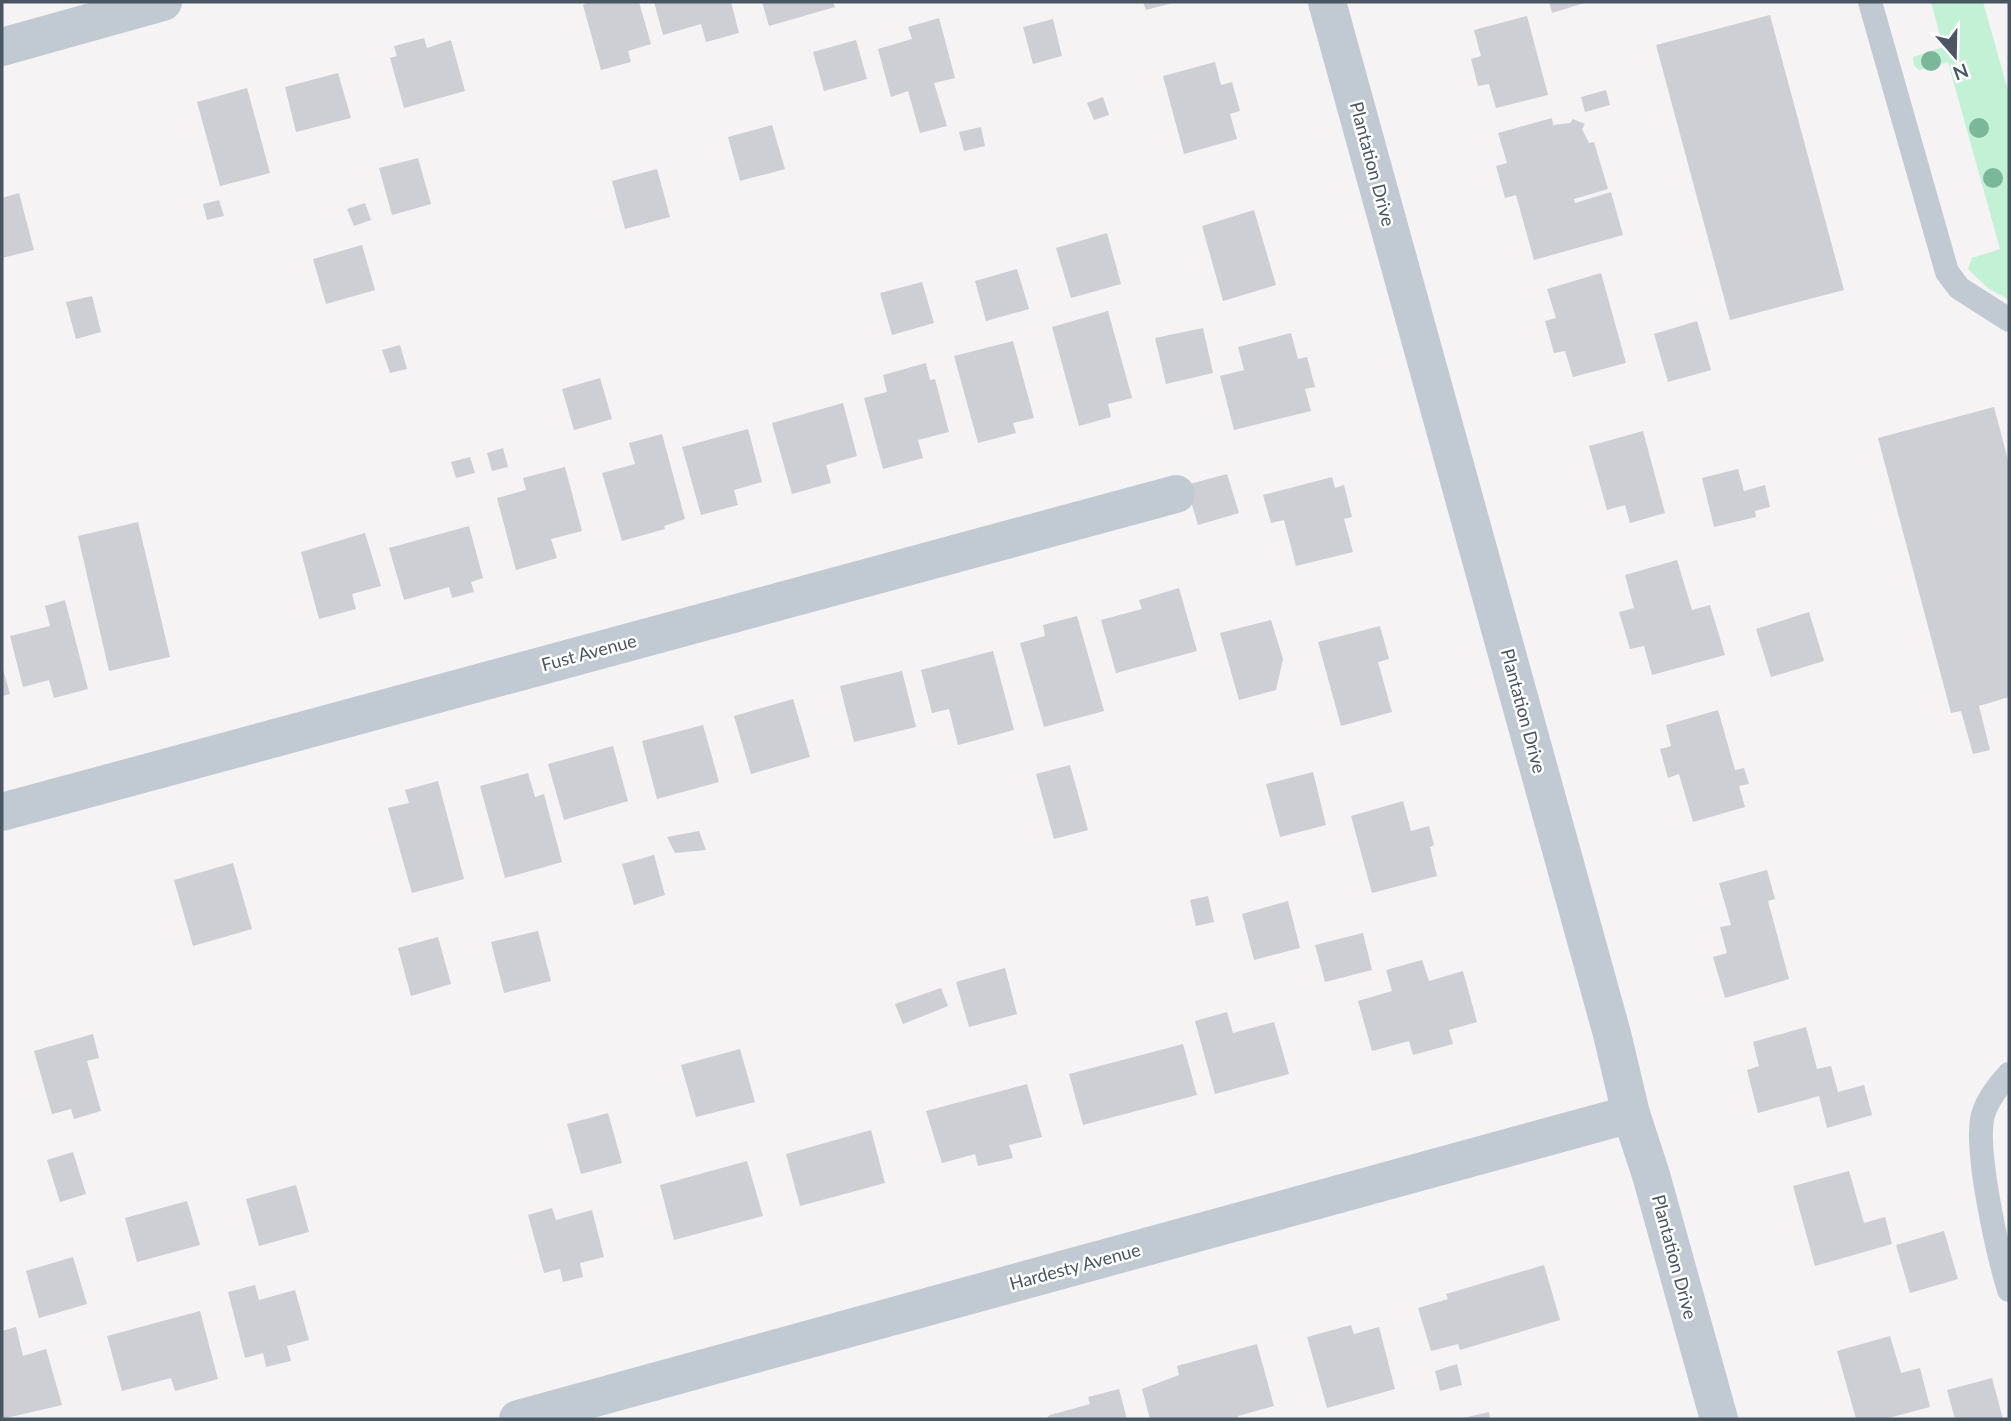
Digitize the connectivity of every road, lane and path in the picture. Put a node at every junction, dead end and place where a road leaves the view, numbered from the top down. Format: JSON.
{"nodes":[{"id":1,"x":162,"y":2,"type":"edge"},
{"id":2,"x":1327,"y":2,"type":"edge"},
{"id":3,"x":1870,"y":2,"type":"edge"},
{"id":4,"x":2,"y":47,"type":"edge"},
{"id":5,"x":2009,"y":320,"type":"edge"},
{"id":6,"x":1176,"y":494,"type":"dead end"},
{"id":7,"x":2,"y":812,"type":"edge"},
{"id":8,"x":2009,"y":1074,"type":"edge"},
{"id":9,"x":1631,"y":1114,"type":"junction"},
{"id":10,"x":2009,"y":1290,"type":"edge"},
{"id":11,"x":518,"y":1419,"type":"edge"},
{"id":12,"x":1719,"y":1419,"type":"edge"}],
"edges":[{"from":1,"to":4,"type":"street"},
{"from":2,"to":9,"type":"street","name":"Plantation Drive"},
{"from":3,"to":5,"type":"lane"},
{"from":6,"to":7,"type":"street","name":"Fust Avenue"},
{"from":8,"to":10,"type":"lane"},
{"from":9,"to":11,"type":"street","name":"Hardesty Avenue"},
{"from":9,"to":12,"type":"street","name":"Plantation Drive"}]}
